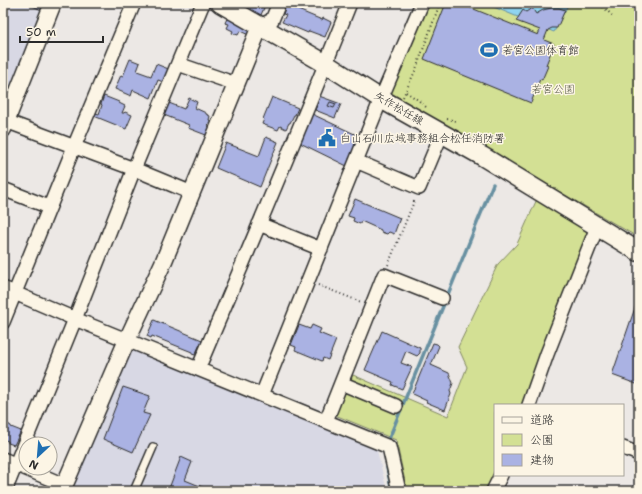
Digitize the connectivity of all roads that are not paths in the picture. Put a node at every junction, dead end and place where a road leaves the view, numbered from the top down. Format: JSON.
{"nodes":[{"id":1,"x":53,"y":3,"type":"edge"},
{"id":2,"x":134,"y":3,"type":"edge"},
{"id":3,"x":203,"y":3,"type":"edge"},
{"id":4,"x":220,"y":3,"type":"edge"},
{"id":5,"x":279,"y":3,"type":"edge"},
{"id":6,"x":350,"y":3,"type":"edge"},
{"id":7,"x":422,"y":3,"type":"edge"},
{"id":8,"x":260,"y":26,"type":"junction"},
{"id":9,"x":178,"y":64,"type":"junction"},
{"id":10,"x":326,"y":64,"type":"junction"},
{"id":11,"x":236,"y":84,"type":"junction"},
{"id":12,"x":381,"y":99,"type":"junction"},
{"id":13,"x":4,"y":123,"type":"edge"},
{"id":14,"x":442,"y":125,"type":"junction"},
{"id":15,"x":74,"y":147,"type":"junction"},
{"id":16,"x":356,"y":162,"type":"junction"},
{"id":17,"x":134,"y":169,"type":"junction"},
{"id":18,"x":3,"y":189,"type":"edge"},
{"id":19,"x":192,"y":193,"type":"junction"},
{"id":20,"x":49,"y":207,"type":"junction"},
{"id":21,"x":259,"y":224,"type":"junction"},
{"id":22,"x":597,"y":227,"type":"junction"},
{"id":23,"x":321,"y":249,"type":"junction"},
{"id":24,"x":639,"y":252,"type":"edge"},
{"id":25,"x":9,"y":291,"type":"edge"},
{"id":26,"x":442,"y":298,"type":"dead end"},
{"id":27,"x":75,"y":319,"type":"junction"},
{"id":28,"x":3,"y":322,"type":"edge"},
{"id":29,"x":127,"y":340,"type":"junction"},
{"id":30,"x":198,"y":369,"type":"junction"},
{"id":31,"x":341,"y":383,"type":"junction"},
{"id":32,"x":262,"y":395,"type":"junction"},
{"id":33,"x":529,"y":404,"type":"edge"},
{"id":34,"x":396,"y":406,"type":"dead end"},
{"id":35,"x":326,"y":421,"type":"junction"},
{"id":36,"x":152,"y":447,"type":"dead end"},
{"id":37,"x":624,"y":448,"type":"edge"},
{"id":38,"x":639,"y":454,"type":"edge"},
{"id":39,"x":3,"y":459,"type":"edge"},
{"id":40,"x":16,"y":465,"type":"junction"},
{"id":41,"x":500,"y":476,"type":"edge"},
{"id":42,"x":63,"y":488,"type":"edge"},
{"id":43,"x":5,"y":491,"type":"edge"},
{"id":44,"x":134,"y":491,"type":"edge"},
{"id":45,"x":399,"y":491,"type":"edge"},
{"id":46,"x":493,"y":491,"type":"edge"}],
"edges":[{"from":1,"to":13,"type":"street"},
{"from":2,"to":15,"type":"street"},
{"from":3,"to":9,"type":"street"},
{"from":4,"to":8,"type":"main road","name":"矢作松任線"},
{"from":5,"to":8,"type":"street"},
{"from":6,"to":10,"type":"street"},
{"from":7,"to":12,"type":"street"},
{"from":8,"to":10,"type":"main road","name":"矢作松任線"},
{"from":8,"to":11,"type":"street"},
{"from":9,"to":11,"type":"street"},
{"from":9,"to":17,"type":"street"},
{"from":10,"to":12,"type":"main road","name":"矢作松任線"},
{"from":10,"to":21,"type":"street"},
{"from":11,"to":19,"type":"street"},
{"from":12,"to":14,"type":"main road","name":"矢作松任線"},
{"from":12,"to":16,"type":"street"},
{"from":13,"to":15,"type":"street"},
{"from":14,"to":16,"type":"street"},
{"from":14,"to":22,"type":"main road","name":"矢作松任線"},
{"from":15,"to":17,"type":"street"},
{"from":15,"to":20,"type":"street"},
{"from":16,"to":23,"type":"street"},
{"from":17,"to":19,"type":"street"},
{"from":17,"to":27,"type":"street"},
{"from":18,"to":20,"type":"street"},
{"from":19,"to":29,"type":"street"},
{"from":20,"to":25,"type":"street"},
{"from":21,"to":23,"type":"street"},
{"from":21,"to":30,"type":"street"},
{"from":22,"to":24,"type":"main road","name":"矢作松任線"},
{"from":22,"to":33,"type":"street"},
{"from":23,"to":32,"type":"street"},
{"from":25,"to":27,"type":"street"},
{"from":25,"to":28,"type":"street"},
{"from":26,"to":31,"type":"street"},
{"from":27,"to":29,"type":"street"},
{"from":27,"to":40,"type":"street"},
{"from":29,"to":30,"type":"street"},
{"from":29,"to":42,"type":"street"},
{"from":30,"to":32,"type":"street"},
{"from":31,"to":34,"type":"street"},
{"from":31,"to":35,"type":"street"},
{"from":32,"to":35,"type":"street"},
{"from":35,"to":45,"type":"street"},
{"from":36,"to":44,"type":"lane"},
{"from":37,"to":38,"type":"street"},
{"from":39,"to":40,"type":"street"},
{"from":40,"to":42,"type":"street"},
{"from":40,"to":43,"type":"street"},
{"from":41,"to":46,"type":"street"}]}
